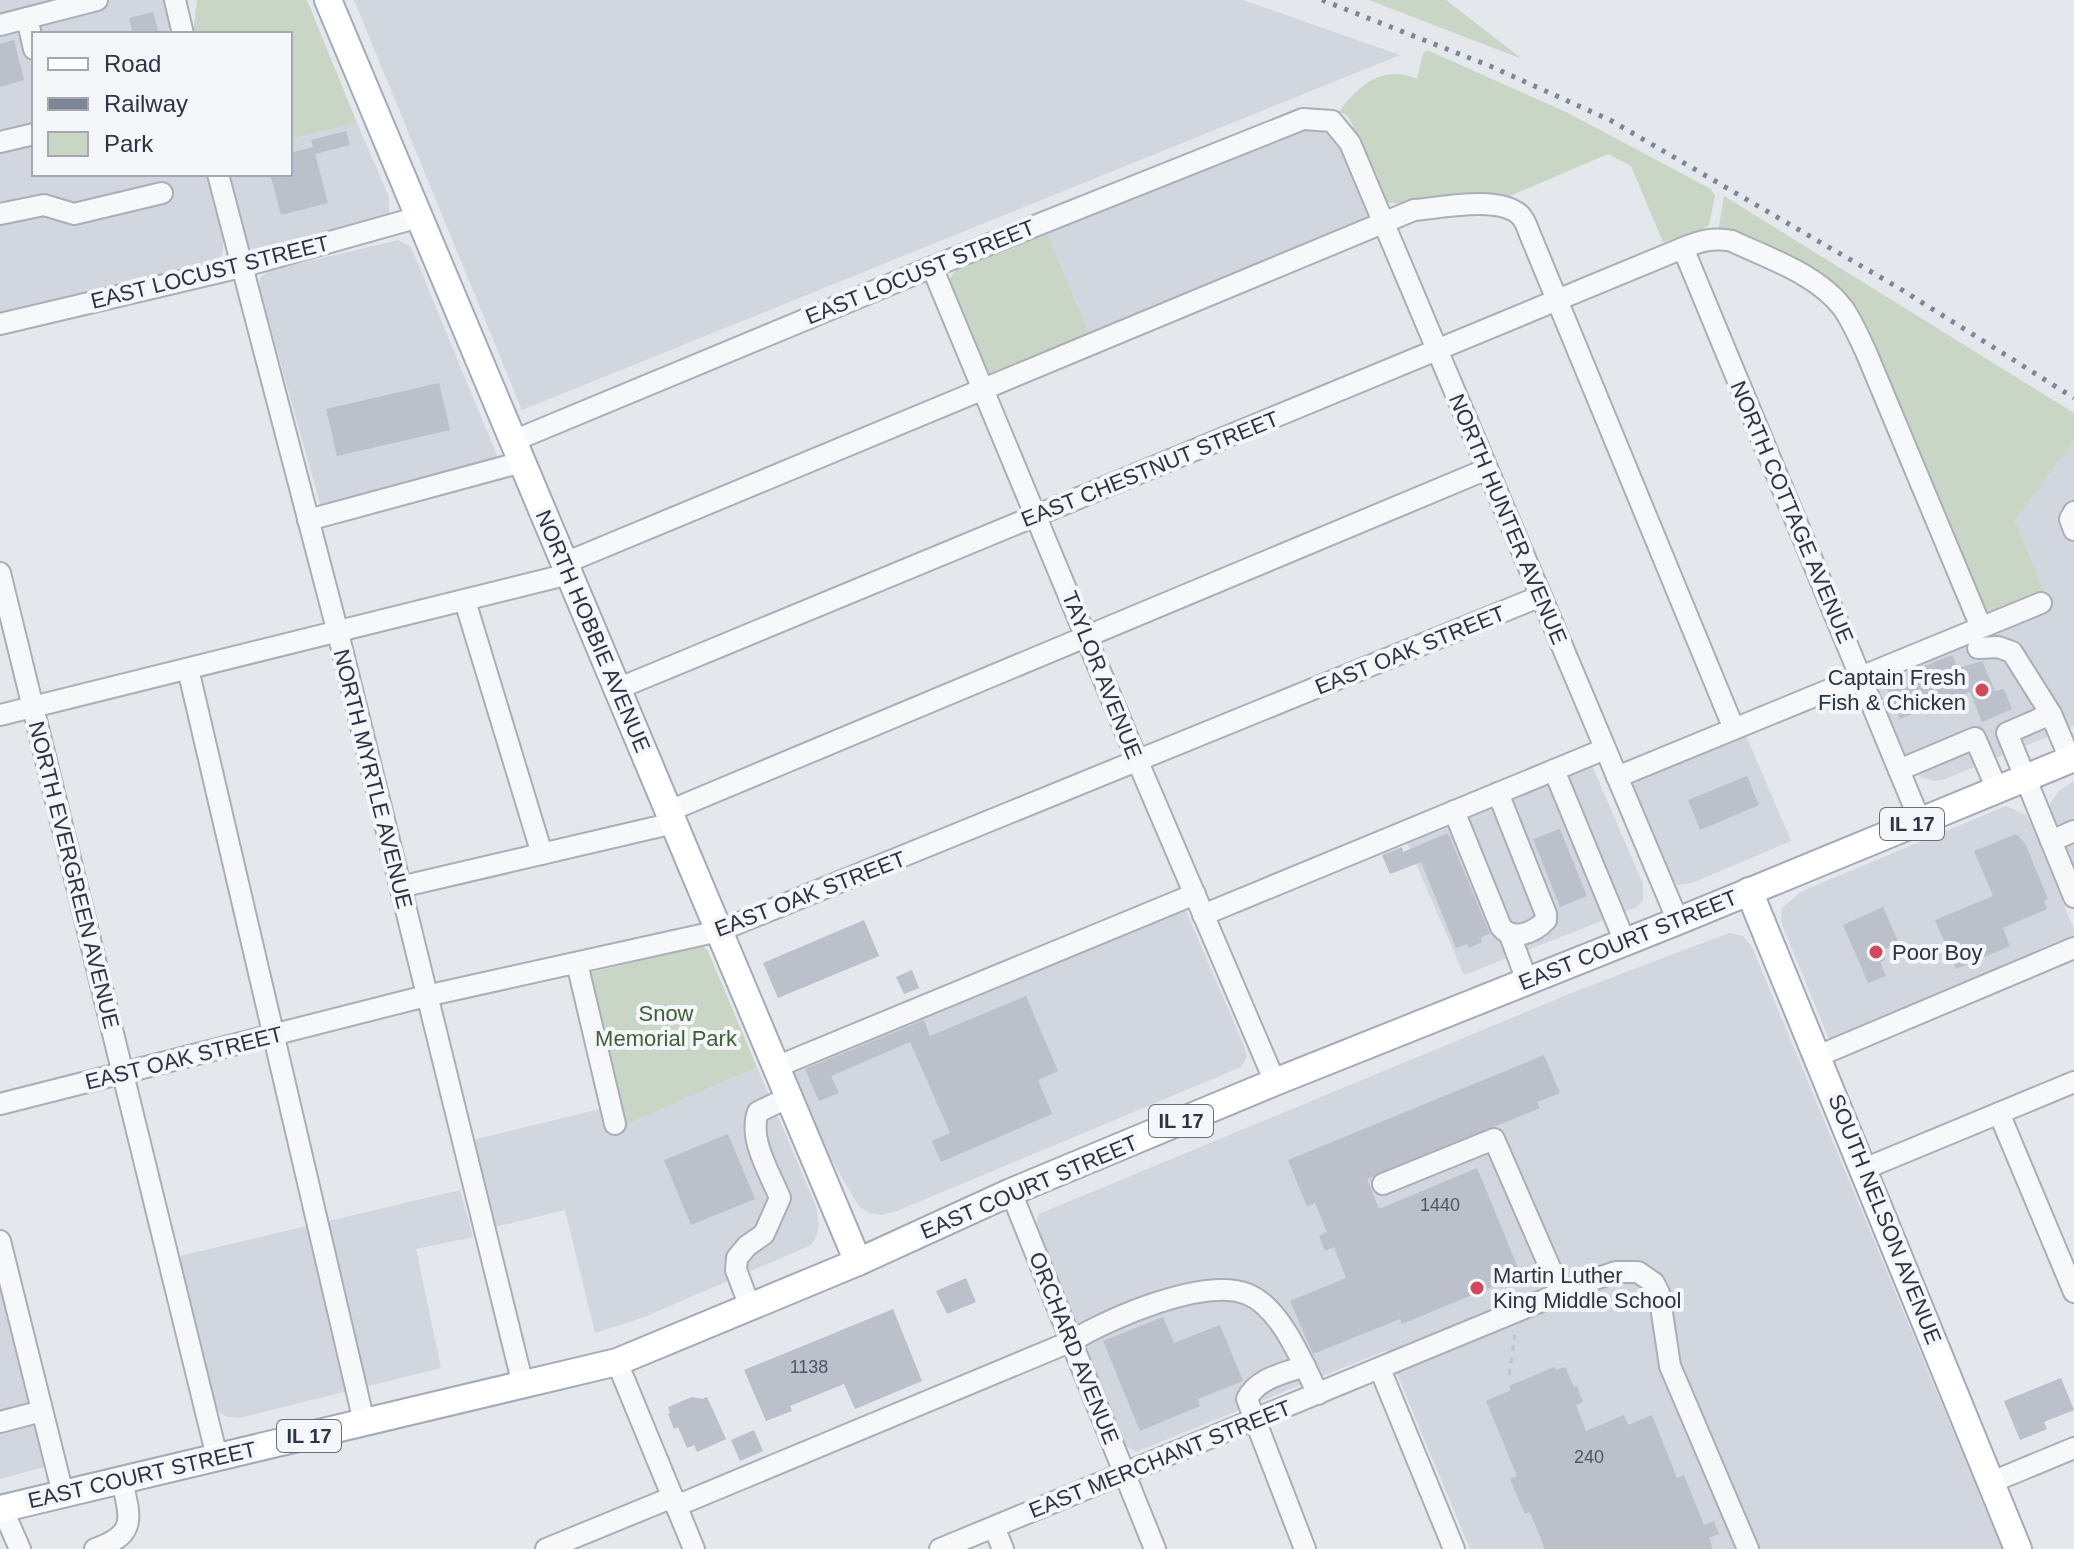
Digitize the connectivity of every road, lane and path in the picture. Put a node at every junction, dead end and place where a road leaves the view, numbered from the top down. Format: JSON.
{"nodes":[{"id":1,"x":97,"y":0,"type":"edge"},
{"id":2,"x":175,"y":0,"type":"edge"},
{"id":3,"x":328,"y":0,"type":"edge"},
{"id":4,"x":27,"y":18,"type":"junction"},
{"id":5,"x":0,"y":25,"type":"edge"},
{"id":6,"x":183,"y":32,"type":"edge"},
{"id":7,"x":32,"y":40,"type":"edge"},
{"id":8,"x":1332,"y":121,"type":"joint"},
{"id":9,"x":32,"y":134,"type":"edge"},
{"id":10,"x":0,"y":142,"type":"edge"},
{"id":11,"x":218,"y":176,"type":"edge"},
{"id":12,"x":162,"y":193,"type":"dead end"},
{"id":13,"x":0,"y":214,"type":"edge"},
{"id":14,"x":419,"y":217,"type":"junction"},
{"id":15,"x":1383,"y":222,"type":"junction"},
{"id":16,"x":1683,"y":248,"type":"junction"},
{"id":17,"x":241,"y":267,"type":"junction"},
{"id":18,"x":932,"y":267,"type":"junction"},
{"id":19,"x":1559,"y":300,"type":"junction"},
{"id":20,"x":0,"y":324,"type":"edge"},
{"id":21,"x":1438,"y":351,"type":"junction"},
{"id":22,"x":983,"y":389,"type":"junction"},
{"id":23,"x":518,"y":452,"type":"junction"},
{"id":24,"x":1487,"y":469,"type":"junction"},
{"id":25,"x":2074,"y":512,"type":"edge"},
{"id":26,"x":1036,"y":515,"type":"junction"},
{"id":27,"x":308,"y":520,"type":"junction"},
{"id":28,"x":2074,"y":530,"type":"edge"},
{"id":29,"x":567,"y":569,"type":"junction"},
{"id":30,"x":0,"y":573,"type":"edge"},
{"id":31,"x":1541,"y":596,"type":"junction"},
{"id":32,"x":465,"y":601,"type":"junction"},
{"id":33,"x":2041,"y":603,"type":"dead end"},
{"id":34,"x":1981,"y":627,"type":"junction"},
{"id":35,"x":338,"y":633,"type":"junction"},
{"id":36,"x":1086,"y":637,"type":"junction"},
{"id":37,"x":1978,"y":648,"type":"dead end"},
{"id":38,"x":188,"y":669,"type":"junction"},
{"id":39,"x":1860,"y":677,"type":"junction"},
{"id":40,"x":617,"y":689,"type":"junction"},
{"id":41,"x":32,"y":707,"type":"junction"},
{"id":42,"x":2051,"y":714,"type":"junction"},
{"id":43,"x":0,"y":715,"type":"edge"},
{"id":44,"x":1734,"y":729,"type":"junction"},
{"id":45,"x":1605,"y":749,"type":"junction"},
{"id":46,"x":2072,"y":758,"type":"edge"},
{"id":47,"x":1138,"y":762,"type":"junction"},
{"id":48,"x":1554,"y":770,"type":"junction"},
{"id":49,"x":1899,"y":770,"type":"junction"},
{"id":50,"x":1617,"y":777,"type":"junction"},
{"id":51,"x":2025,"y":778,"type":"junction"},
{"id":52,"x":1997,"y":789,"type":"junction"},
{"id":53,"x":1498,"y":793,"type":"junction"},
{"id":54,"x":1454,"y":811,"type":"junction"},
{"id":55,"x":671,"y":817,"type":"junction"},
{"id":56,"x":1920,"y":821,"type":"junction"},
{"id":57,"x":2074,"y":831,"type":"edge"},
{"id":58,"x":2051,"y":841,"type":"junction"},
{"id":59,"x":542,"y":854,"type":"junction"},
{"id":60,"x":400,"y":887,"type":"junction"},
{"id":61,"x":1749,"y":891,"type":"junction"},
{"id":62,"x":1195,"y":894,"type":"junction"},
{"id":63,"x":2074,"y":897,"type":"edge"},
{"id":64,"x":1203,"y":915,"type":"junction"},
{"id":65,"x":1678,"y":921,"type":"junction"},
{"id":66,"x":719,"y":931,"type":"junction"},
{"id":67,"x":1510,"y":935,"type":"junction"},
{"id":68,"x":1625,"y":942,"type":"junction"},
{"id":69,"x":2074,"y":948,"type":"edge"},
{"id":70,"x":577,"y":963,"type":"junction"},
{"id":71,"x":1527,"y":981,"type":"junction"},
{"id":72,"x":426,"y":996,"type":"junction"},
{"id":73,"x":274,"y":1035,"type":"junction"},
{"id":74,"x":1818,"y":1056,"type":"junction"},
{"id":75,"x":776,"y":1067,"type":"junction"},
{"id":76,"x":123,"y":1074,"type":"junction"},
{"id":77,"x":1275,"y":1082,"type":"junction"},
{"id":78,"x":2074,"y":1082,"type":"edge"},
{"id":79,"x":789,"y":1097,"type":"junction"},
{"id":80,"x":0,"y":1104,"type":"edge"},
{"id":81,"x":1999,"y":1113,"type":"junction"},
{"id":82,"x":615,"y":1124,"type":"dead end"},
{"id":83,"x":1864,"y":1169,"type":"junction"},
{"id":84,"x":1383,"y":1184,"type":"dead end"},
{"id":85,"x":1011,"y":1192,"type":"junction"},
{"id":86,"x":0,"y":1241,"type":"edge"},
{"id":87,"x":858,"y":1262,"type":"junction"},
{"id":88,"x":2074,"y":1292,"type":"edge"},
{"id":89,"x":1561,"y":1293,"type":"junction"},
{"id":90,"x":750,"y":1307,"type":"junction"},
{"id":91,"x":9,"y":1312,"type":"edge"},
{"id":92,"x":1515,"y":1335,"type":"dead end"},
{"id":93,"x":1072,"y":1341,"type":"junction"},
{"id":94,"x":617,"y":1362,"type":"junction"},
{"id":95,"x":1305,"y":1366,"type":"junction"},
{"id":96,"x":1380,"y":1369,"type":"junction"},
{"id":97,"x":1509,"y":1375,"type":"dead end"},
{"id":98,"x":523,"y":1385,"type":"junction"},
{"id":99,"x":1318,"y":1394,"type":"junction"},
{"id":100,"x":42,"y":1411,"type":"junction"},
{"id":101,"x":1253,"y":1420,"type":"junction"},
{"id":102,"x":0,"y":1422,"type":"edge"},
{"id":103,"x":364,"y":1422,"type":"junction"},
{"id":104,"x":2074,"y":1448,"type":"edge"},
{"id":105,"x":217,"y":1457,"type":"junction"},
{"id":106,"x":1125,"y":1474,"type":"junction"},
{"id":107,"x":122,"y":1480,"type":"junction"},
{"id":108,"x":1992,"y":1482,"type":"junction"},
{"id":109,"x":63,"y":1494,"type":"junction"},
{"id":110,"x":674,"y":1501,"type":"junction"},
{"id":111,"x":1,"y":1508,"type":"edge"},
{"id":112,"x":994,"y":1527,"type":"junction"},
{"id":113,"x":20,"y":1549,"type":"edge"},
{"id":114,"x":95,"y":1549,"type":"edge"},
{"id":115,"x":546,"y":1549,"type":"edge"},
{"id":116,"x":694,"y":1549,"type":"edge"},
{"id":117,"x":940,"y":1549,"type":"edge"},
{"id":118,"x":1003,"y":1549,"type":"edge"},
{"id":119,"x":1155,"y":1549,"type":"edge"},
{"id":120,"x":1305,"y":1549,"type":"edge"},
{"id":121,"x":1454,"y":1549,"type":"edge"},
{"id":122,"x":1748,"y":1549,"type":"edge"},
{"id":123,"x":2018,"y":1549,"type":"edge"}],
"edges":[{"from":1,"to":4,"type":"street"},
{"from":2,"to":6,"type":"street"},
{"from":3,"to":14,"type":"main road","name":"NORTH HOBBIE AVENUE"},
{"from":4,"to":5,"type":"street"},
{"from":4,"to":7,"type":"street"},
{"from":8,"to":15,"type":"street","name":"NORTH HUNTER AVENUE"},
{"from":8,"to":18,"type":"street","name":"EAST LOCUST STREET"},
{"from":9,"to":10,"type":"street"},
{"from":11,"to":17,"type":"street","name":"NORTH MYRTLE AVENUE"},
{"from":12,"to":13,"type":"street"},
{"from":14,"to":17,"type":"street","name":"EAST LOCUST STREET"},
{"from":14,"to":23,"type":"main road","name":"NORTH HOBBIE AVENUE"},
{"from":15,"to":19,"type":"street"},
{"from":15,"to":21,"type":"street","name":"NORTH HUNTER AVENUE"},
{"from":15,"to":22,"type":"street"},
{"from":16,"to":19,"type":"street","name":"EAST CHESTNUT STREET"},
{"from":16,"to":34,"type":"street","name":"EAST CHESTNUT STREET"},
{"from":16,"to":39,"type":"street","name":"NORTH COTTAGE AVENUE"},
{"from":17,"to":20,"type":"street","name":"EAST LOCUST STREET"},
{"from":17,"to":27,"type":"street","name":"NORTH MYRTLE AVENUE"},
{"from":18,"to":22,"type":"street","name":"TAYLOR AVENUE"},
{"from":18,"to":23,"type":"street","name":"EAST LOCUST STREET"},
{"from":19,"to":21,"type":"street","name":"EAST CHESTNUT STREET"},
{"from":19,"to":44,"type":"street"},
{"from":21,"to":24,"type":"street","name":"NORTH HUNTER AVENUE"},
{"from":21,"to":26,"type":"street","name":"EAST CHESTNUT STREET"},
{"from":22,"to":26,"type":"street","name":"TAYLOR AVENUE"},
{"from":22,"to":29,"type":"street"},
{"from":23,"to":27,"type":"street","name":"EAST LOCUST STREET"},
{"from":23,"to":29,"type":"main road","name":"NORTH HOBBIE AVENUE"},
{"from":24,"to":31,"type":"street","name":"NORTH HUNTER AVENUE"},
{"from":24,"to":36,"type":"street"},
{"from":25,"to":28,"type":"street"},
{"from":26,"to":36,"type":"street","name":"TAYLOR AVENUE"},
{"from":26,"to":40,"type":"street","name":"EAST CHESTNUT STREET"},
{"from":27,"to":35,"type":"street","name":"NORTH MYRTLE AVENUE"},
{"from":29,"to":32,"type":"street"},
{"from":29,"to":40,"type":"main road","name":"NORTH HOBBIE AVENUE"},
{"from":30,"to":41,"type":"street","name":"NORTH EVERGREEN AVENUE"},
{"from":31,"to":45,"type":"street","name":"NORTH HUNTER AVENUE"},
{"from":31,"to":47,"type":"street","name":"EAST OAK STREET"},
{"from":32,"to":35,"type":"street"},
{"from":32,"to":59,"type":"street"},
{"from":33,"to":34,"type":"street"},
{"from":34,"to":39,"type":"street"},
{"from":35,"to":38,"type":"street"},
{"from":35,"to":60,"type":"street","name":"NORTH MYRTLE AVENUE"},
{"from":36,"to":47,"type":"street","name":"TAYLOR AVENUE"},
{"from":36,"to":55,"type":"street"},
{"from":37,"to":42,"type":"street"},
{"from":38,"to":41,"type":"street"},
{"from":38,"to":73,"type":"street"},
{"from":39,"to":44,"type":"street"},
{"from":39,"to":49,"type":"street","name":"NORTH COTTAGE AVENUE"},
{"from":40,"to":55,"type":"main road","name":"NORTH HOBBIE AVENUE"},
{"from":41,"to":43,"type":"street"},
{"from":41,"to":76,"type":"street","name":"NORTH EVERGREEN AVENUE"},
{"from":42,"to":46,"type":"street"},
{"from":42,"to":51,"type":"street"},
{"from":44,"to":50,"type":"street"},
{"from":45,"to":48,"type":"street"},
{"from":45,"to":50,"type":"street","name":"NORTH HUNTER AVENUE"},
{"from":46,"to":51,"type":"main road","name":"EAST COURT STREET","number":"IL 17"},
{"from":47,"to":62,"type":"street","name":"TAYLOR AVENUE"},
{"from":47,"to":66,"type":"street","name":"EAST OAK STREET"},
{"from":48,"to":53,"type":"street"},
{"from":48,"to":68,"type":"street"},
{"from":49,"to":52,"type":"street"},
{"from":49,"to":56,"type":"street","name":"NORTH COTTAGE AVENUE"},
{"from":50,"to":65,"type":"street","name":"NORTH HUNTER AVENUE"},
{"from":51,"to":52,"type":"main road","name":"EAST COURT STREET","number":"IL 17"},
{"from":51,"to":58,"type":"street"},
{"from":52,"to":56,"type":"main road","name":"EAST COURT STREET","number":"IL 17"},
{"from":53,"to":54,"type":"street"},
{"from":53,"to":67,"type":"street"},
{"from":54,"to":64,"type":"street"},
{"from":54,"to":67,"type":"street"},
{"from":55,"to":59,"type":"street"},
{"from":55,"to":66,"type":"main road","name":"NORTH HOBBIE AVENUE"},
{"from":56,"to":61,"type":"main road","name":"EAST COURT STREET","number":"IL 17"},
{"from":57,"to":58,"type":"street"},
{"from":58,"to":63,"type":"street"},
{"from":59,"to":60,"type":"street"},
{"from":60,"to":72,"type":"street","name":"NORTH MYRTLE AVENUE"},
{"from":61,"to":65,"type":"main road","name":"EAST COURT STREET","number":"IL 17"},
{"from":61,"to":74,"type":"main road","name":"SOUTH NELSON AVENUE"},
{"from":62,"to":64,"type":"street","name":"TAYLOR AVENUE"},
{"from":62,"to":75,"type":"street"},
{"from":64,"to":77,"type":"street","name":"TAYLOR AVENUE"},
{"from":65,"to":68,"type":"main road","name":"EAST COURT STREET","number":"IL 17"},
{"from":66,"to":70,"type":"street","name":"EAST OAK STREET"},
{"from":66,"to":75,"type":"main road","name":"NORTH HOBBIE AVENUE"},
{"from":67,"to":71,"type":"street"},
{"from":68,"to":71,"type":"main road","name":"EAST COURT STREET","number":"IL 17"},
{"from":69,"to":74,"type":"street"},
{"from":70,"to":72,"type":"street","name":"EAST OAK STREET"},
{"from":70,"to":82,"type":"street"},
{"from":71,"to":77,"type":"main road","name":"EAST COURT STREET","number":"IL 17"},
{"from":72,"to":73,"type":"street","name":"EAST OAK STREET"},
{"from":72,"to":98,"type":"street","name":"NORTH MYRTLE AVENUE"},
{"from":73,"to":76,"type":"street","name":"EAST OAK STREET"},
{"from":73,"to":103,"type":"street"},
{"from":74,"to":83,"type":"main road","name":"SOUTH NELSON AVENUE"},
{"from":75,"to":79,"type":"main road","name":"NORTH HOBBIE AVENUE"},
{"from":76,"to":80,"type":"street","name":"EAST OAK STREET"},
{"from":76,"to":105,"type":"street","name":"NORTH EVERGREEN AVENUE"},
{"from":77,"to":85,"type":"main road","name":"EAST COURT STREET","number":"IL 17"},
{"from":78,"to":81,"type":"street"},
{"from":79,"to":87,"type":"main road","name":"NORTH HOBBIE AVENUE"},
{"from":79,"to":90,"type":"street"},
{"from":81,"to":83,"type":"street"},
{"from":81,"to":88,"type":"street"},
{"from":83,"to":108,"type":"main road","name":"SOUTH NELSON AVENUE"},
{"from":84,"to":89,"type":"street"},
{"from":85,"to":87,"type":"main road","name":"EAST COURT STREET","number":"IL 17"},
{"from":85,"to":93,"type":"street","name":"ORCHARD AVENUE"},
{"from":86,"to":91,"type":"street"},
{"from":87,"to":90,"type":"main road","name":"EAST COURT STREET","number":"IL 17"},
{"from":89,"to":96,"type":"street","name":"EAST MERCHANT STREET"},
{"from":89,"to":122,"type":"street","name":"EAST MERCHANT STREET"},
{"from":90,"to":94,"type":"main road","name":"EAST COURT STREET","number":"IL 17"},
{"from":91,"to":100,"type":"street"},
{"from":92,"to":97,"type":"path"},
{"from":93,"to":95,"type":"street"},
{"from":93,"to":106,"type":"street","name":"ORCHARD AVENUE"},
{"from":93,"to":110,"type":"street"},
{"from":94,"to":98,"type":"main road","name":"EAST COURT STREET","number":"IL 17"},
{"from":94,"to":110,"type":"street"},
{"from":95,"to":99,"type":"street"},
{"from":95,"to":101,"type":"street"},
{"from":96,"to":99,"type":"street","name":"EAST MERCHANT STREET"},
{"from":96,"to":121,"type":"street"},
{"from":98,"to":103,"type":"main road","name":"EAST COURT STREET","number":"IL 17"},
{"from":99,"to":101,"type":"street","name":"EAST MERCHANT STREET"},
{"from":100,"to":102,"type":"street"},
{"from":100,"to":109,"type":"street"},
{"from":101,"to":106,"type":"street","name":"EAST MERCHANT STREET"},
{"from":101,"to":120,"type":"street"},
{"from":103,"to":105,"type":"main road","name":"EAST COURT STREET","number":"IL 17"},
{"from":104,"to":108,"type":"street"},
{"from":105,"to":107,"type":"main road","name":"EAST COURT STREET","number":"IL 17"},
{"from":106,"to":112,"type":"street","name":"EAST MERCHANT STREET"},
{"from":106,"to":119,"type":"street","name":"ORCHARD AVENUE"},
{"from":107,"to":109,"type":"main road","name":"EAST COURT STREET","number":"IL 17"},
{"from":107,"to":114,"type":"street"},
{"from":108,"to":123,"type":"main road","name":"SOUTH NELSON AVENUE"},
{"from":109,"to":111,"type":"main road","name":"EAST COURT STREET","number":"IL 17"},
{"from":110,"to":115,"type":"street"},
{"from":110,"to":116,"type":"street"},
{"from":111,"to":113,"type":"street"},
{"from":112,"to":117,"type":"street","name":"EAST MERCHANT STREET"},
{"from":112,"to":118,"type":"street"}]}
